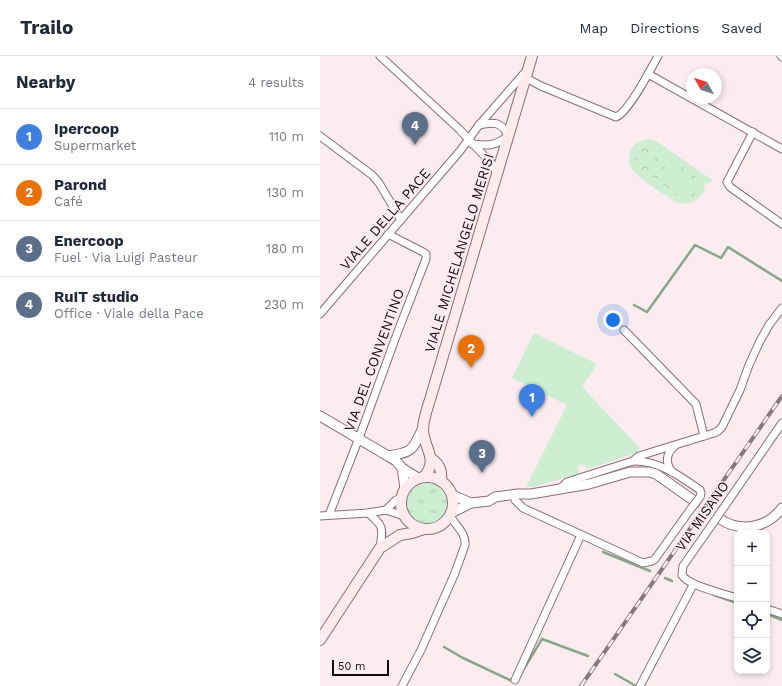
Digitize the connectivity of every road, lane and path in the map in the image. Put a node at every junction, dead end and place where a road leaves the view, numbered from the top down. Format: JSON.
{"nodes":[{"id":1,"x":380,"y":56,"type":"edge"},
{"id":2,"x":532,"y":56,"type":"edge"},
{"id":3,"x":658,"y":56,"type":"edge"},
{"id":4,"x":527,"y":73,"type":"junction"},
{"id":5,"x":648,"y":74,"type":"junction"},
{"id":6,"x":479,"y":125,"type":"junction"},
{"id":7,"x":753,"y":132,"type":"junction"},
{"id":8,"x":320,"y":136,"type":"edge"},
{"id":9,"x":508,"y":136,"type":"junction"},
{"id":10,"x":470,"y":141,"type":"junction"},
{"id":11,"x":782,"y":149,"type":"edge"},
{"id":12,"x":497,"y":174,"type":"junction"},
{"id":13,"x":401,"y":220,"type":"junction"},
{"id":14,"x":782,"y":224,"type":"edge"},
{"id":15,"x":388,"y":234,"type":"junction"},
{"id":16,"x":782,"y":308,"type":"edge"},
{"id":17,"x":320,"y":314,"type":"edge"},
{"id":18,"x":624,"y":330,"type":"dead end"},
{"id":19,"x":320,"y":416,"type":"edge"},
{"id":20,"x":782,"y":423,"type":"edge"},
{"id":21,"x":423,"y":428,"type":"junction"},
{"id":22,"x":704,"y":436,"type":"junction"},
{"id":23,"x":359,"y":438,"type":"junction"},
{"id":24,"x":675,"y":446,"type":"junction"},
{"id":25,"x":388,"y":456,"type":"junction"},
{"id":26,"x":432,"y":459,"type":"junction"},
{"id":27,"x":633,"y":461,"type":"junction"},
{"id":28,"x":402,"y":468,"type":"junction"},
{"id":29,"x":673,"y":472,"type":"junction"},
{"id":30,"x":421,"y":477,"type":"junction"},
{"id":31,"x":441,"y":481,"type":"junction"},
{"id":32,"x":405,"y":488,"type":"junction"},
{"id":33,"x":560,"y":489,"type":"junction"},
{"id":34,"x":531,"y":494,"type":"junction"},
{"id":35,"x":452,"y":495,"type":"junction"},
{"id":36,"x":696,"y":498,"type":"junction"},
{"id":37,"x":400,"y":499,"type":"junction"},
{"id":38,"x":515,"y":500,"type":"junction"},
{"id":39,"x":489,"y":501,"type":"junction"},
{"id":40,"x":471,"y":503,"type":"junction"},
{"id":41,"x":782,"y":508,"type":"edge"},
{"id":42,"x":386,"y":510,"type":"junction"},
{"id":43,"x":368,"y":513,"type":"junction"},
{"id":44,"x":451,"y":514,"type":"junction"},
{"id":45,"x":329,"y":515,"type":"junction"},
{"id":46,"x":320,"y":516,"type":"edge"},
{"id":47,"x":720,"y":516,"type":"junction"},
{"id":48,"x":406,"y":519,"type":"junction"},
{"id":49,"x":424,"y":529,"type":"junction"},
{"id":50,"x":581,"y":535,"type":"junction"},
{"id":51,"x":400,"y":536,"type":"junction"},
{"id":52,"x":380,"y":548,"type":"junction"},
{"id":53,"x":692,"y":587,"type":"dead end"},
{"id":54,"x":734,"y":597,"type":"edge"},
{"id":55,"x":770,"y":610,"type":"edge"},
{"id":56,"x":782,"y":614,"type":"edge"},
{"id":57,"x":320,"y":640,"type":"edge"},
{"id":58,"x":515,"y":680,"type":"dead end"},
{"id":59,"x":402,"y":686,"type":"edge"},
{"id":60,"x":640,"y":686,"type":"edge"}],
"edges":[{"from":1,"to":10,"type":"street"},
{"from":2,"to":4,"type":"main road","name":"VIALE MICHELANGELO MERISI"},
{"from":3,"to":5,"type":"street"},
{"from":4,"to":5,"type":"street"},
{"from":4,"to":6,"type":"street","name":"VIALE DELLA PACE"},
{"from":4,"to":9,"type":"main road","name":"VIALE MICHELANGELO MERISI"},
{"from":5,"to":7,"type":"street"},
{"from":6,"to":9,"type":"street"},
{"from":6,"to":10,"type":"street","name":"VIALE DELLA PACE"},
{"from":7,"to":11,"type":"street"},
{"from":7,"to":14,"type":"street"},
{"from":8,"to":13,"type":"street"},
{"from":9,"to":10,"type":"street"},
{"from":9,"to":12,"type":"main road","name":"VIALE MICHELANGELO MERISI"},
{"from":10,"to":12,"type":"street"},
{"from":10,"to":13,"type":"street","name":"VIALE DELLA PACE"},
{"from":12,"to":21,"type":"main road","name":"VIALE MICHELANGELO MERISI"},
{"from":13,"to":15,"type":"street","name":"VIALE DELLA PACE"},
{"from":15,"to":17,"type":"street","name":"VIALE DELLA PACE"},
{"from":15,"to":23,"type":"street","name":"VIA DEL CONVENTINO"},
{"from":16,"to":22,"type":"street"},
{"from":18,"to":22,"type":"street"},
{"from":19,"to":23,"type":"street"},
{"from":20,"to":47,"type":"street","name":"VIA MISANO"},
{"from":21,"to":25,"type":"street"},
{"from":21,"to":26,"type":"main road","name":"VIALE MICHELANGELO MERISI"},
{"from":22,"to":24,"type":"street"},
{"from":23,"to":25,"type":"street"},
{"from":23,"to":45,"type":"street","name":"VIA DEL CONVENTINO"},
{"from":24,"to":27,"type":"street"},
{"from":24,"to":29,"type":"street"},
{"from":25,"to":28,"type":"street"},
{"from":26,"to":30,"type":"main road"},
{"from":26,"to":31,"type":"main road","name":"VIALE MICHELANGELO MERISI"},
{"from":27,"to":29,"type":"street","name":"VIA MISANO"},
{"from":27,"to":33,"type":"street"},
{"from":28,"to":30,"type":"street"},
{"from":28,"to":32,"type":"street"},
{"from":29,"to":36,"type":"street","name":"VIA MISANO"},
{"from":30,"to":31,"type":"main road"},
{"from":30,"to":32,"type":"main road"},
{"from":31,"to":35,"type":"main road"},
{"from":32,"to":37,"type":"main road"},
{"from":33,"to":34,"type":"street"},
{"from":33,"to":36,"type":"street"},
{"from":34,"to":38,"type":"street"},
{"from":34,"to":39,"type":"street"},
{"from":35,"to":40,"type":"street"},
{"from":35,"to":44,"type":"main road"},
{"from":36,"to":50,"type":"street","name":"VIA MISANO","bridge":true},
{"from":37,"to":42,"type":"street"},
{"from":37,"to":48,"type":"main road"},
{"from":38,"to":39,"type":"street"},
{"from":38,"to":50,"type":"street","name":"VIA MISANO"},
{"from":39,"to":40,"type":"street"},
{"from":40,"to":44,"type":"street"},
{"from":41,"to":47,"type":"street"},
{"from":42,"to":43,"type":"street"},
{"from":42,"to":48,"type":"street"},
{"from":43,"to":45,"type":"street"},
{"from":43,"to":52,"type":"street"},
{"from":44,"to":49,"type":"main road"},
{"from":44,"to":59,"type":"street"},
{"from":45,"to":46,"type":"street"},
{"from":47,"to":54,"type":"street","name":"VIA MISANO","bridge":true},
{"from":48,"to":49,"type":"main road"},
{"from":48,"to":51,"type":"main road"},
{"from":49,"to":51,"type":"main road"},
{"from":50,"to":58,"type":"street"},
{"from":51,"to":52,"type":"main road"},
{"from":52,"to":57,"type":"main road"},
{"from":53,"to":60,"type":"street"},
{"from":55,"to":56,"type":"street"}]}
